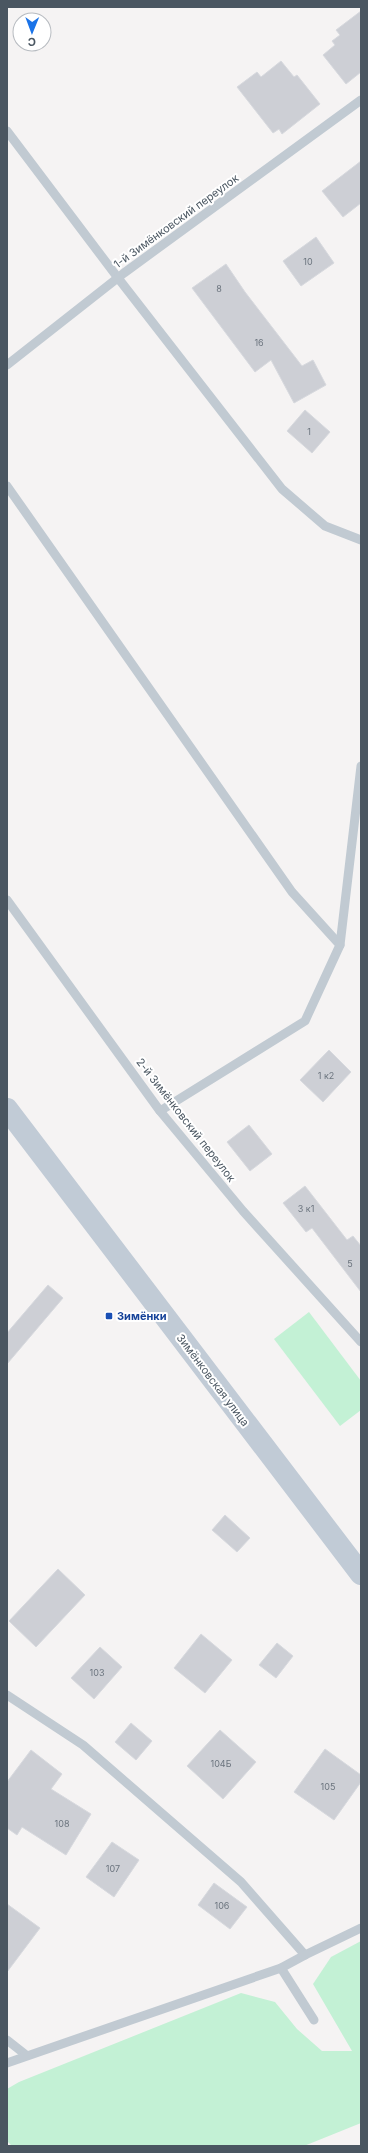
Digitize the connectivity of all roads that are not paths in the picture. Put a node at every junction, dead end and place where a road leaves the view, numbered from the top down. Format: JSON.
{"nodes":[{"id":1,"x":361,"y":100,"type":"edge"},
{"id":2,"x":7,"y":131,"type":"edge"},
{"id":3,"x":118,"y":278,"type":"junction"},
{"id":4,"x":7,"y":365,"type":"edge"},
{"id":5,"x":7,"y":486,"type":"edge"},
{"id":6,"x":361,"y":540,"type":"edge"},
{"id":7,"x":361,"y":766,"type":"edge"},
{"id":8,"x":7,"y":900,"type":"edge"},
{"id":9,"x":340,"y":945,"type":"junction"},
{"id":10,"x":7,"y":1109,"type":"edge"},
{"id":11,"x":160,"y":1111,"type":"junction"},
{"id":12,"x":360,"y":1340,"type":"edge"},
{"id":13,"x":361,"y":1574,"type":"edge"},
{"id":14,"x":7,"y":1695,"type":"edge"},
{"id":15,"x":361,"y":1928,"type":"edge"},
{"id":16,"x":305,"y":1955,"type":"junction"},
{"id":17,"x":281,"y":1968,"type":"junction"},
{"id":18,"x":314,"y":2020,"type":"dead end"},
{"id":19,"x":7,"y":2040,"type":"edge"},
{"id":20,"x":26,"y":2056,"type":"junction"},
{"id":21,"x":7,"y":2063,"type":"edge"}],
"edges":[{"from":1,"to":3,"type":"lane","name":"1-й Зимёнковский переулок"},
{"from":2,"to":3,"type":"lane"},
{"from":3,"to":4,"type":"lane","name":"1-й Зимёнковский переулок"},
{"from":3,"to":6,"type":"lane"},
{"from":5,"to":9,"type":"lane"},
{"from":7,"to":9,"type":"lane"},
{"from":8,"to":11,"type":"lane","name":"2-й Зимёнковский переулок"},
{"from":9,"to":11,"type":"lane"},
{"from":10,"to":13,"type":"main road","name":"Зимёнковская улица"},
{"from":11,"to":12,"type":"lane","name":"2-й Зимёнковский переулок"},
{"from":14,"to":16,"type":"lane"},
{"from":15,"to":16,"type":"lane"},
{"from":16,"to":17,"type":"lane"},
{"from":17,"to":18,"type":"lane"},
{"from":17,"to":20,"type":"lane"},
{"from":19,"to":20,"type":"lane"},
{"from":20,"to":21,"type":"lane"}]}
